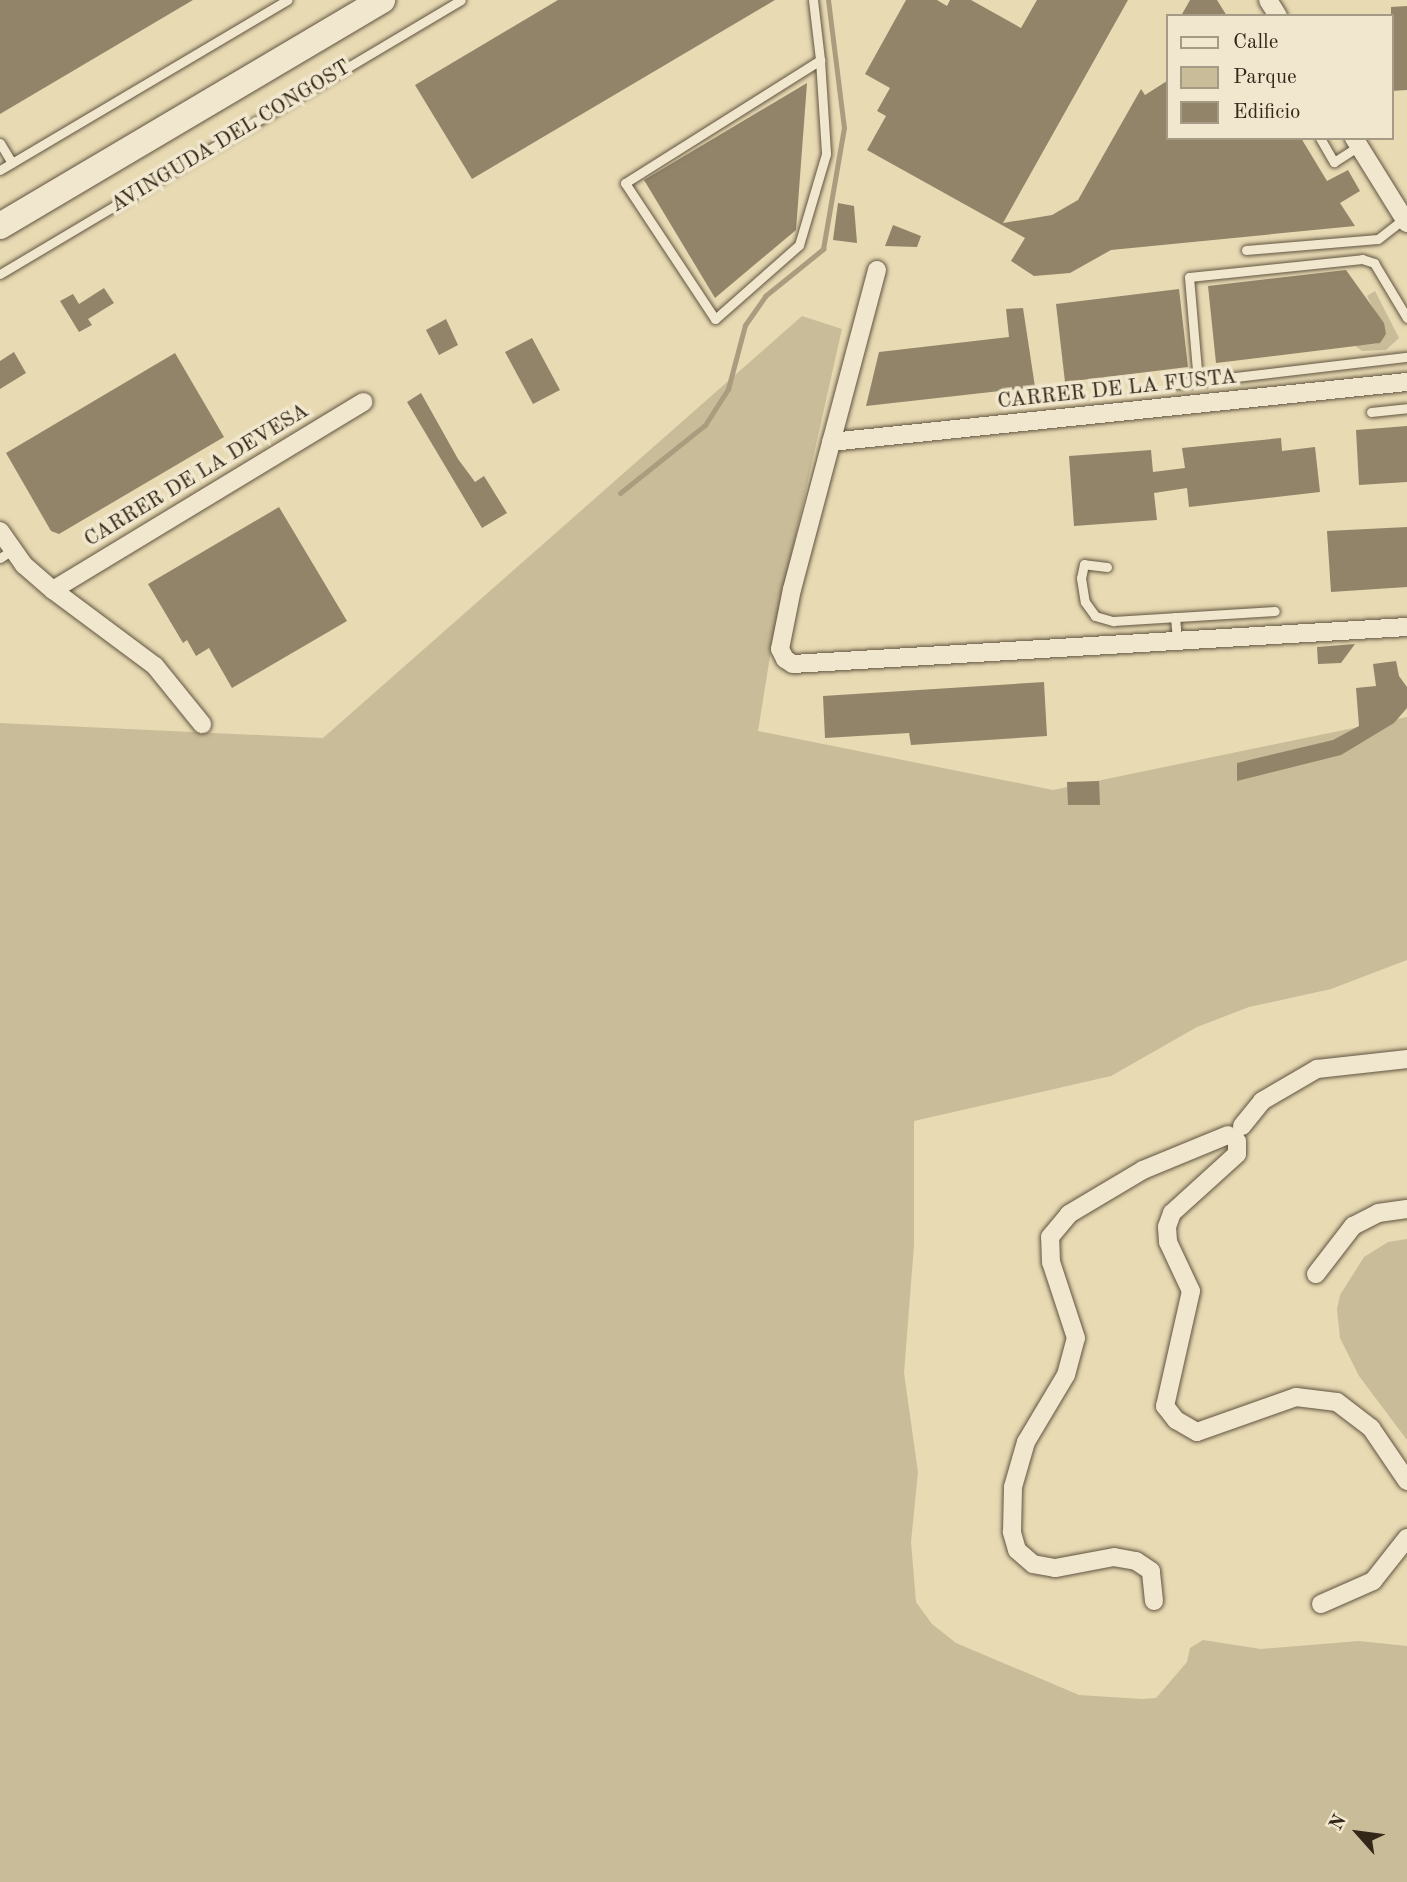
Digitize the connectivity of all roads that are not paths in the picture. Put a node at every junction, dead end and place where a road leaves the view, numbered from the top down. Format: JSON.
{"nodes":[{"id":1,"x":285,"y":0,"type":"edge"},
{"id":2,"x":354,"y":0,"type":"edge"},
{"id":3,"x":382,"y":0,"type":"edge"},
{"id":4,"x":461,"y":0,"type":"edge"},
{"id":5,"x":813,"y":0,"type":"edge"},
{"id":6,"x":820,"y":60,"type":"junction"},
{"id":7,"x":1321,"y":140,"type":"edge"},
{"id":8,"x":1357,"y":142,"type":"edge"},
{"id":9,"x":0,"y":143,"type":"edge"},
{"id":10,"x":12,"y":163,"type":"junction"},
{"id":11,"x":0,"y":170,"type":"edge"},
{"id":12,"x":0,"y":209,"type":"edge"},
{"id":13,"x":1406,"y":220,"type":"edge"},
{"id":14,"x":0,"y":226,"type":"edge"},
{"id":15,"x":1246,"y":250,"type":"dead end"},
{"id":16,"x":877,"y":270,"type":"dead end"},
{"id":17,"x":0,"y":274,"type":"edge"},
{"id":18,"x":1407,"y":318,"type":"edge"},
{"id":19,"x":1407,"y":357,"type":"edge"},
{"id":20,"x":1198,"y":382,"type":"junction"},
{"id":21,"x":1407,"y":382,"type":"edge"},
{"id":22,"x":1176,"y":384,"type":"dead end"},
{"id":23,"x":364,"y":401,"type":"dead end"},
{"id":24,"x":1407,"y":408,"type":"edge"},
{"id":25,"x":1371,"y":412,"type":"dead end"},
{"id":26,"x":831,"y":442,"type":"junction"},
{"id":27,"x":0,"y":530,"type":"edge"},
{"id":28,"x":6,"y":554,"type":"edge"},
{"id":29,"x":1107,"y":567,"type":"dead end"},
{"id":30,"x":53,"y":590,"type":"junction"},
{"id":31,"x":1275,"y":611,"type":"dead end"},
{"id":32,"x":1175,"y":617,"type":"junction"},
{"id":33,"x":1407,"y":627,"type":"edge"},
{"id":34,"x":1177,"y":641,"type":"junction"},
{"id":35,"x":202,"y":724,"type":"dead end"},
{"id":36,"x":1407,"y":1059,"type":"edge"},
{"id":37,"x":1236,"y":1134,"type":"junction"},
{"id":38,"x":1407,"y":1209,"type":"edge"},
{"id":39,"x":1317,"y":1274,"type":"dead end"},
{"id":40,"x":1407,"y":1482,"type":"edge"},
{"id":41,"x":1407,"y":1538,"type":"edge"},
{"id":42,"x":1154,"y":1601,"type":"dead end"},
{"id":43,"x":1321,"y":1604,"type":"dead end"}],
"edges":[{"from":1,"to":10,"type":"lane"},
{"from":2,"to":12,"type":"main road"},
{"from":3,"to":14,"type":"main road","name":"AVINGUDA DEL CONGOST"},
{"from":4,"to":17,"type":"lane","name":"AVINGUDA DEL CONGOST"},
{"from":5,"to":6,"type":"lane"},
{"from":6,"to":6,"type":"lane"},
{"from":7,"to":8,"type":"lane"},
{"from":8,"to":13,"type":"street"},
{"from":9,"to":10,"type":"lane"},
{"from":10,"to":11,"type":"lane"},
{"from":13,"to":15,"type":"lane"},
{"from":16,"to":26,"type":"street"},
{"from":18,"to":20,"type":"lane"},
{"from":19,"to":20,"type":"lane"},
{"from":20,"to":22,"type":"lane"},
{"from":21,"to":26,"type":"street","name":"CARRER DE LA FUSTA"},
{"from":23,"to":30,"type":"street","name":"CARRER DE LA DEVESA"},
{"from":24,"to":25,"type":"lane"},
{"from":26,"to":34,"type":"street"},
{"from":27,"to":28,"type":"street"},
{"from":28,"to":30,"type":"street"},
{"from":29,"to":32,"type":"lane"},
{"from":30,"to":35,"type":"street"},
{"from":31,"to":32,"type":"lane"},
{"from":32,"to":34,"type":"lane"},
{"from":33,"to":34,"type":"street"},
{"from":36,"to":37,"type":"street"},
{"from":37,"to":40,"type":"street"},
{"from":37,"to":42,"type":"street"},
{"from":38,"to":39,"type":"street"},
{"from":41,"to":43,"type":"street"}]}
